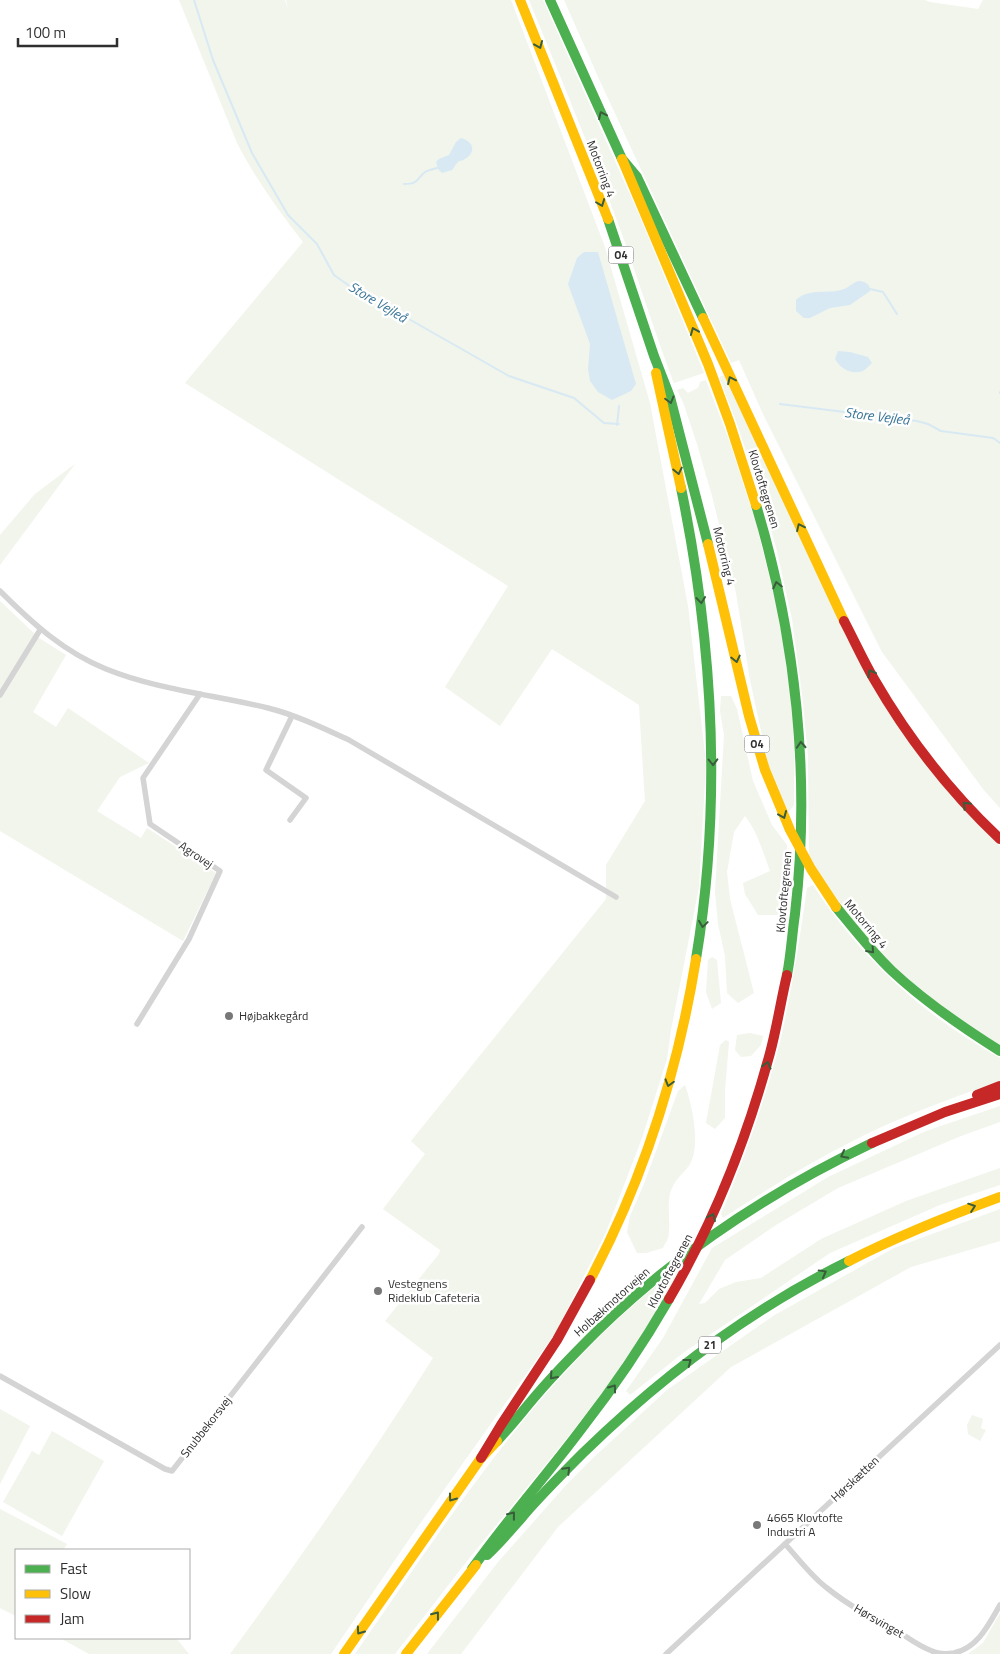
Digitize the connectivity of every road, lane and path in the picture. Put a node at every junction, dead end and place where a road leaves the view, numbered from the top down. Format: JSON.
{"nodes":[{"id":1,"x":520,"y":0,"type":"edge"},
{"id":2,"x":550,"y":0,"type":"edge"},
{"id":3,"x":622,"y":159,"type":"junction"},
{"id":4,"x":653,"y":355,"type":"junction"},
{"id":5,"x":0,"y":591,"type":"edge"},
{"id":6,"x":40,"y":630,"type":"junction"},
{"id":7,"x":200,"y":694,"type":"junction"},
{"id":8,"x":0,"y":695,"type":"edge"},
{"id":9,"x":292,"y":716,"type":"junction"},
{"id":10,"x":290,"y":820,"type":"dead end"},
{"id":11,"x":1000,"y":839,"type":"edge"},
{"id":12,"x":616,"y":897,"type":"dead end"},
{"id":13,"x":137,"y":1024,"type":"dead end"},
{"id":14,"x":1000,"y":1051,"type":"edge"},
{"id":15,"x":1000,"y":1086,"type":"edge"},
{"id":16,"x":1000,"y":1094,"type":"edge"},
{"id":17,"x":888,"y":1136,"type":"junction"},
{"id":18,"x":1000,"y":1198,"type":"edge"},
{"id":19,"x":362,"y":1227,"type":"dead end"},
{"id":20,"x":1000,"y":1345,"type":"edge"},
{"id":21,"x":0,"y":1376,"type":"edge"},
{"id":22,"x":481,"y":1458,"type":"junction"},
{"id":23,"x":785,"y":1544,"type":"junction"},
{"id":24,"x":472,"y":1568,"type":"junction"},
{"id":25,"x":1000,"y":1605,"type":"edge"},
{"id":26,"x":344,"y":1654,"type":"edge"},
{"id":27,"x":406,"y":1654,"type":"edge"},
{"id":28,"x":666,"y":1654,"type":"edge"}],
"edges":[{"from":1,"to":4,"type":"highway","name":"Motorring 4","number":"O4","one_way":true},
{"from":3,"to":2,"type":"highway","name":"Motorring 4","one_way":true},
{"from":11,"to":3,"type":"highway","name":"Motorring 4","one_way":true},
{"from":24,"to":3,"type":"highway","name":"Klovtoftegrenen","one_way":true},
{"from":4,"to":14,"type":"highway","name":"Motorring 4","number":"O4","one_way":true},
{"from":4,"to":22,"type":"highway","one_way":true},
{"from":5,"to":6,"type":"street"},
{"from":6,"to":7,"type":"street"},
{"from":6,"to":8,"type":"street"},
{"from":7,"to":9,"type":"street"},
{"from":7,"to":13,"type":"street","name":"Agrovej"},
{"from":9,"to":10,"type":"street"},
{"from":9,"to":12,"type":"street"},
{"from":15,"to":17,"type":"highway"},
{"from":16,"to":17,"type":"highway","name":"Holbækmotorvejen"},
{"from":17,"to":22,"type":"highway","name":"Holbækmotorvejen","one_way":true},
{"from":24,"to":18,"type":"highway","number":"21","one_way":true},
{"from":19,"to":21,"type":"street","name":"Snubbekorsvej"},
{"from":20,"to":23,"type":"street","name":"Hørskætten"},
{"from":22,"to":26,"type":"highway","name":"Holbækmotorvejen","one_way":true},
{"from":23,"to":25,"type":"street","name":"Hørsvinget"},
{"from":23,"to":28,"type":"street","name":"Hørskætten"},
{"from":27,"to":24,"type":"highway","number":"21","one_way":true}]}
